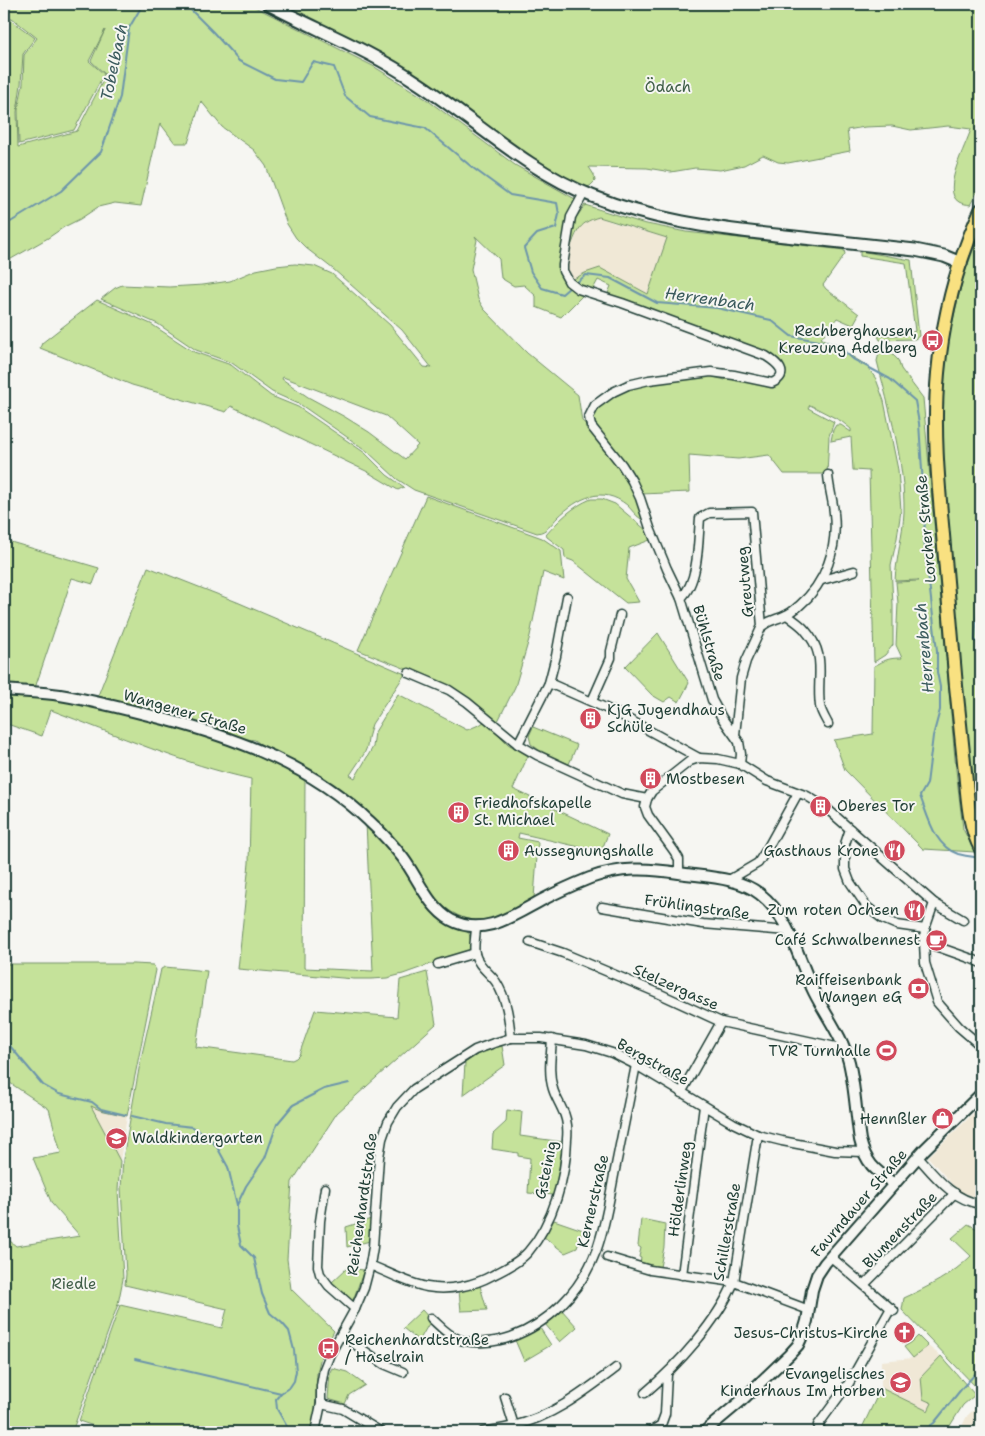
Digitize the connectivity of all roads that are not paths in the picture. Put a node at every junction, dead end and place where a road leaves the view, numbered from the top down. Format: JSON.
{"nodes":[{"id":1,"x":268,"y":4,"type":"edge"},
{"id":2,"x":584,"y":193,"type":"junction"},
{"id":3,"x":981,"y":210,"type":"edge"},
{"id":4,"x":961,"y":264,"type":"junction"},
{"id":5,"x":828,"y":476,"type":"dead end"},
{"id":6,"x":854,"y":571,"type":"dead end"},
{"id":7,"x":822,"y":580,"type":"junction"},
{"id":8,"x":567,"y":597,"type":"dead end"},
{"id":9,"x":681,"y":598,"type":"junction"},
{"id":10,"x":620,"y":615,"type":"dead end"},
{"id":11,"x":787,"y":615,"type":"junction"},
{"id":12,"x":762,"y":626,"type":"junction"},
{"id":13,"x":409,"y":673,"type":"dead end"},
{"id":14,"x":549,"y":683,"type":"junction"},
{"id":15,"x":4,"y":690,"type":"edge"},
{"id":16,"x":592,"y":701,"type":"junction"},
{"id":17,"x":828,"y":724,"type":"dead end"},
{"id":18,"x":735,"y":735,"type":"junction"},
{"id":19,"x":518,"y":744,"type":"junction"},
{"id":20,"x":698,"y":758,"type":"junction"},
{"id":21,"x":740,"y":764,"type":"junction"},
{"id":22,"x":798,"y":793,"type":"junction"},
{"id":23,"x":647,"y":799,"type":"junction"},
{"id":24,"x":850,"y":829,"type":"junction"},
{"id":25,"x":981,"y":848,"type":"edge"},
{"id":26,"x":678,"y":872,"type":"junction"},
{"id":27,"x":729,"y":880,"type":"junction"},
{"id":28,"x":934,"y":903,"type":"junction"},
{"id":29,"x":602,"y":907,"type":"dead end"},
{"id":30,"x":963,"y":920,"type":"dead end"},
{"id":31,"x":476,"y":927,"type":"junction"},
{"id":32,"x":925,"y":929,"type":"junction"},
{"id":33,"x":788,"y":931,"type":"junction"},
{"id":34,"x":530,"y":942,"type":"dead end"},
{"id":35,"x":924,"y":942,"type":"junction"},
{"id":36,"x":475,"y":953,"type":"junction"},
{"id":37,"x":981,"y":963,"type":"edge"},
{"id":38,"x":438,"y":964,"type":"dead end"},
{"id":39,"x":721,"y":1022,"type":"junction"},
{"id":40,"x":510,"y":1038,"type":"junction"},
{"id":41,"x":552,"y":1039,"type":"junction"},
{"id":42,"x":981,"y":1046,"type":"edge"},
{"id":43,"x":845,"y":1049,"type":"junction"},
{"id":44,"x":636,"y":1065,"type":"junction"},
{"id":45,"x":681,"y":1093,"type":"junction"},
{"id":46,"x":981,"y":1094,"type":"edge"},
{"id":47,"x":704,"y":1106,"type":"junction"},
{"id":48,"x":758,"y":1135,"type":"junction"},
{"id":49,"x":863,"y":1152,"type":"junction"},
{"id":50,"x":918,"y":1157,"type":"junction"},
{"id":51,"x":894,"y":1184,"type":"junction"},
{"id":52,"x":325,"y":1188,"type":"dead end"},
{"id":53,"x":954,"y":1193,"type":"junction"},
{"id":54,"x":981,"y":1204,"type":"edge"},
{"id":55,"x":608,"y":1257,"type":"dead end"},
{"id":56,"x":831,"y":1257,"type":"junction"},
{"id":57,"x":370,"y":1265,"type":"junction"},
{"id":58,"x":682,"y":1274,"type":"junction"},
{"id":59,"x":734,"y":1282,"type":"junction"},
{"id":60,"x":864,"y":1286,"type":"junction"},
{"id":61,"x":355,"y":1309,"type":"junction"},
{"id":62,"x":809,"y":1310,"type":"junction"},
{"id":63,"x":431,"y":1318,"type":"dead end"},
{"id":64,"x":341,"y":1335,"type":"junction"},
{"id":65,"x":616,"y":1368,"type":"dead end"},
{"id":66,"x":402,"y":1372,"type":"dead end"},
{"id":67,"x":667,"y":1374,"type":"junction"},
{"id":68,"x":645,"y":1393,"type":"dead end"},
{"id":69,"x":505,"y":1397,"type":"dead end"},
{"id":70,"x":321,"y":1404,"type":"junction"},
{"id":71,"x":515,"y":1429,"type":"edge"},
{"id":72,"x":315,"y":1432,"type":"edge"},
{"id":73,"x":381,"y":1432,"type":"edge"},
{"id":74,"x":482,"y":1432,"type":"edge"},
{"id":75,"x":650,"y":1432,"type":"edge"},
{"id":76,"x":706,"y":1432,"type":"edge"},
{"id":77,"x":822,"y":1432,"type":"edge"}],
"edges":[{"from":1,"to":2,"type":"main road"},
{"from":2,"to":4,"type":"main road"},
{"from":2,"to":9,"type":"street","name":"Bühlstraße"},
{"from":3,"to":4,"type":"main road","name":"Lorcher Straße"},
{"from":4,"to":25,"type":"main road","name":"Lorcher Straße"},
{"from":5,"to":7,"type":"street"},
{"from":6,"to":7,"type":"street"},
{"from":7,"to":11,"type":"street"},
{"from":8,"to":14,"type":"street"},
{"from":9,"to":12,"type":"street","name":"Greutweg"},
{"from":9,"to":18,"type":"street","name":"Bühlstraße"},
{"from":10,"to":16,"type":"street"},
{"from":11,"to":12,"type":"street"},
{"from":11,"to":17,"type":"street"},
{"from":12,"to":18,"type":"street","name":"Greutweg"},
{"from":13,"to":19,"type":"street"},
{"from":14,"to":16,"type":"street"},
{"from":14,"to":19,"type":"street"},
{"from":15,"to":31,"type":"street","name":"Wangener Straße"},
{"from":16,"to":20,"type":"street"},
{"from":18,"to":21,"type":"street","name":"Bühlstraße"},
{"from":19,"to":23,"type":"street"},
{"from":20,"to":21,"type":"street"},
{"from":20,"to":23,"type":"street"},
{"from":21,"to":22,"type":"street"},
{"from":22,"to":24,"type":"street"},
{"from":22,"to":27,"type":"street"},
{"from":23,"to":26,"type":"street"},
{"from":24,"to":28,"type":"street"},
{"from":24,"to":32,"type":"street"},
{"from":26,"to":27,"type":"street"},
{"from":26,"to":31,"type":"street","name":"Wangener Straße"},
{"from":27,"to":33,"type":"street"},
{"from":28,"to":30,"type":"street"},
{"from":28,"to":32,"type":"street"},
{"from":29,"to":33,"type":"street","name":"Frühlingstraße"},
{"from":31,"to":36,"type":"street"},
{"from":32,"to":35,"type":"street"},
{"from":33,"to":43,"type":"street"},
{"from":34,"to":39,"type":"street","name":"Stelzergasse"},
{"from":35,"to":37,"type":"street"},
{"from":35,"to":42,"type":"street"},
{"from":36,"to":38,"type":"street"},
{"from":36,"to":40,"type":"street"},
{"from":39,"to":43,"type":"street","name":"Stelzergasse"},
{"from":39,"to":45,"type":"street"},
{"from":40,"to":41,"type":"street","name":"Bergstraße"},
{"from":40,"to":57,"type":"street","name":"Reichenhardtstraße"},
{"from":41,"to":44,"type":"street","name":"Bergstraße"},
{"from":41,"to":57,"type":"street","name":"Gsteinig"},
{"from":43,"to":49,"type":"street"},
{"from":44,"to":45,"type":"street","name":"Bergstraße"},
{"from":44,"to":63,"type":"street","name":"Kernerstraße"},
{"from":45,"to":47,"type":"street","name":"Bergstraße"},
{"from":46,"to":50,"type":"street","name":"Faurndauer Straße"},
{"from":47,"to":48,"type":"street","name":"Bergstraße"},
{"from":47,"to":58,"type":"street","name":"Hölderlinweg"},
{"from":48,"to":49,"type":"street","name":"Bergstraße"},
{"from":48,"to":59,"type":"street","name":"Schillerstraße"},
{"from":49,"to":51,"type":"street"},
{"from":50,"to":51,"type":"street","name":"Faurndauer Straße"},
{"from":50,"to":53,"type":"street"},
{"from":51,"to":56,"type":"street","name":"Faurndauer Straße"},
{"from":52,"to":61,"type":"street"},
{"from":53,"to":54,"type":"street"},
{"from":53,"to":60,"type":"street","name":"Blumenstraße"},
{"from":55,"to":58,"type":"street"},
{"from":56,"to":60,"type":"street"},
{"from":56,"to":62,"type":"street","name":"Faurndauer Straße"},
{"from":57,"to":61,"type":"street","name":"Reichenhardtstraße"},
{"from":58,"to":59,"type":"street"},
{"from":59,"to":62,"type":"street"},
{"from":59,"to":67,"type":"street","name":"Schillerstraße"},
{"from":60,"to":77,"type":"street"},
{"from":61,"to":64,"type":"street","name":"Reichenhardtstraße"},
{"from":62,"to":76,"type":"street","name":"Faurndauer Straße"},
{"from":64,"to":66,"type":"street"},
{"from":64,"to":70,"type":"street","name":"Reichenhardtstraße"},
{"from":65,"to":71,"type":"street"},
{"from":67,"to":68,"type":"street","name":"Schillerstraße"},
{"from":67,"to":75,"type":"street"},
{"from":69,"to":71,"type":"street"},
{"from":70,"to":72,"type":"street","name":"Reichenhardtstraße"},
{"from":70,"to":73,"type":"street"},
{"from":71,"to":74,"type":"street"}]}
